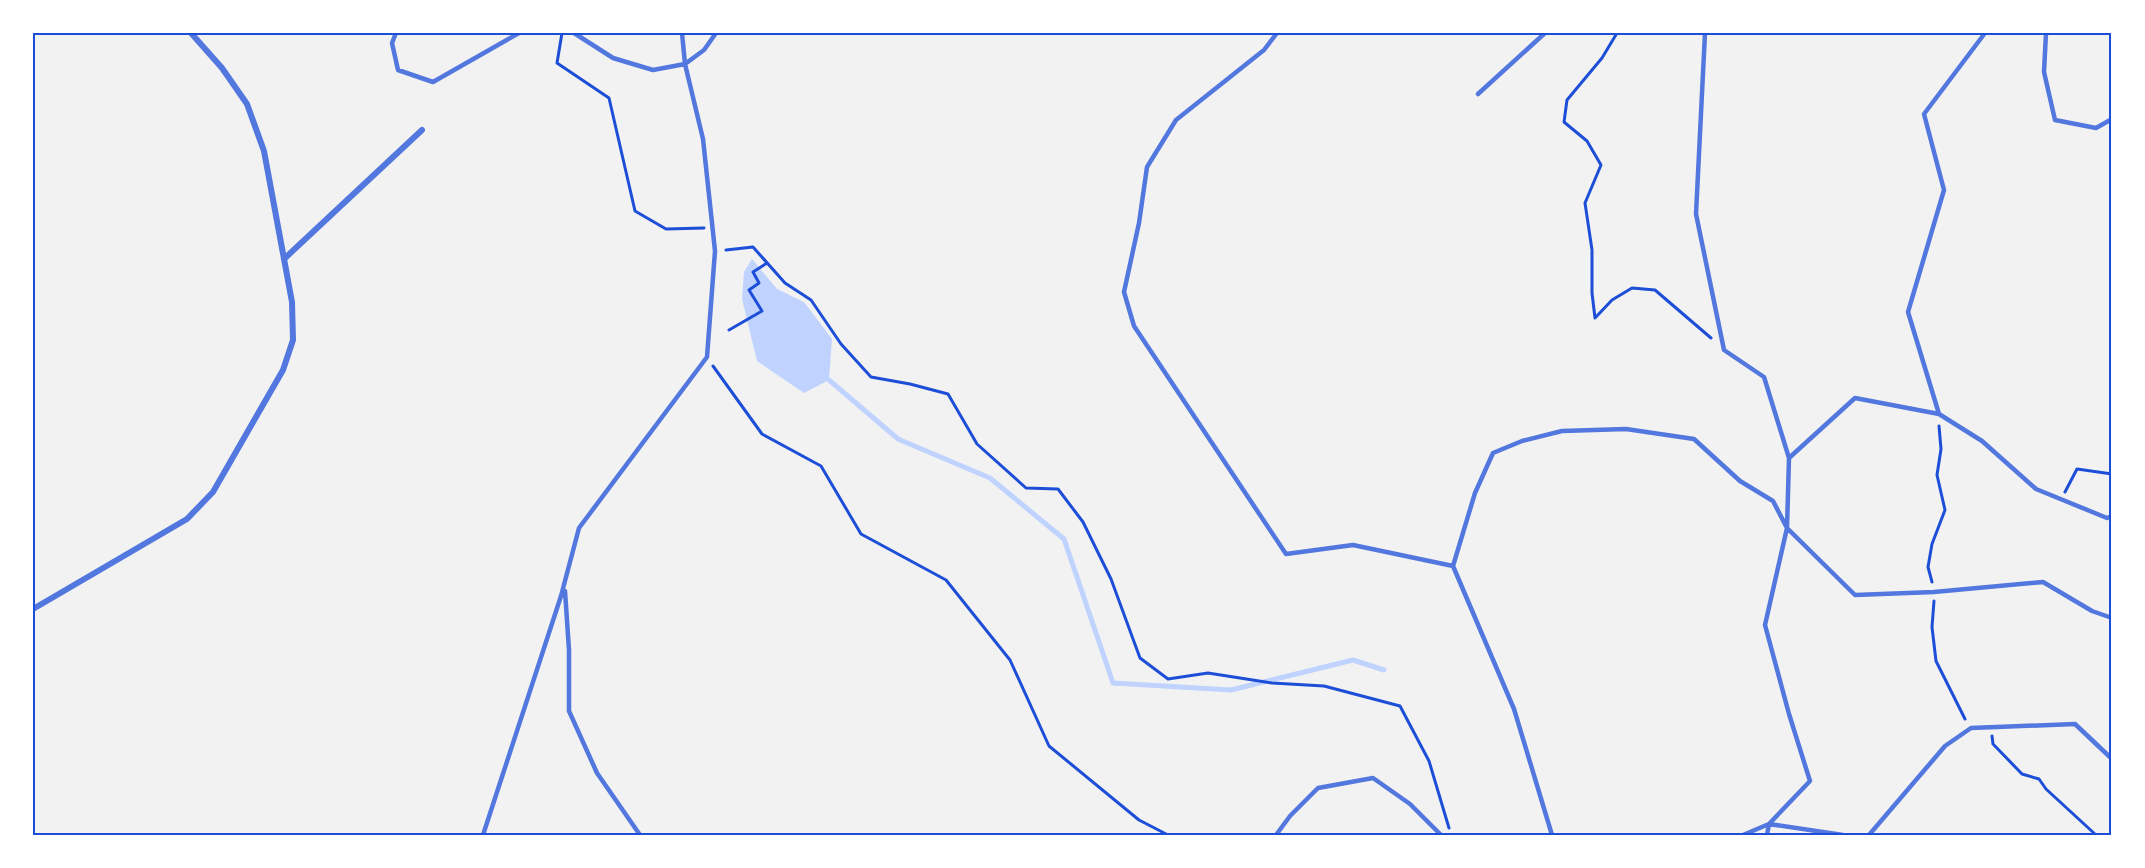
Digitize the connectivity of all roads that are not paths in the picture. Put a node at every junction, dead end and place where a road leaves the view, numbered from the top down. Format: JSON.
{"nodes":[{"id":1,"x":191,"y":33,"type":"edge"},
{"id":2,"x":396,"y":33,"type":"edge"},
{"id":3,"x":519,"y":33,"type":"edge"},
{"id":4,"x":574,"y":33,"type":"edge"},
{"id":5,"x":682,"y":33,"type":"edge"},
{"id":6,"x":716,"y":33,"type":"edge"},
{"id":7,"x":1277,"y":33,"type":"edge"},
{"id":8,"x":1545,"y":33,"type":"edge"},
{"id":9,"x":1705,"y":33,"type":"edge"},
{"id":10,"x":1985,"y":33,"type":"edge"},
{"id":11,"x":2046,"y":33,"type":"edge"},
{"id":12,"x":686,"y":64,"type":"junction"},
{"id":13,"x":1478,"y":94,"type":"dead end"},
{"id":14,"x":2112,"y":119,"type":"edge"},
{"id":15,"x":422,"y":130,"type":"dead end"},
{"id":16,"x":284,"y":259,"type":"junction"},
{"id":17,"x":1938,"y":414,"type":"junction"},
{"id":18,"x":1789,"y":458,"type":"junction"},
{"id":19,"x":2112,"y":516,"type":"edge"},
{"id":20,"x":1787,"y":528,"type":"junction"},
{"id":21,"x":1453,"y":566,"type":"junction"},
{"id":22,"x":564,"y":585,"type":"junction"},
{"id":23,"x":33,"y":609,"type":"edge"},
{"id":24,"x":2112,"y":618,"type":"edge"},
{"id":25,"x":2112,"y":759,"type":"edge"},
{"id":26,"x":1769,"y":824,"type":"junction"},
{"id":27,"x":483,"y":835,"type":"edge"},
{"id":28,"x":640,"y":835,"type":"edge"},
{"id":29,"x":1276,"y":835,"type":"edge"},
{"id":30,"x":1441,"y":835,"type":"edge"},
{"id":31,"x":1552,"y":835,"type":"edge"},
{"id":32,"x":1743,"y":835,"type":"edge"},
{"id":33,"x":1767,"y":835,"type":"edge"},
{"id":34,"x":1843,"y":835,"type":"edge"},
{"id":35,"x":1869,"y":835,"type":"edge"}],
"edges":[{"from":1,"to":16,"type":"street"},
{"from":2,"to":3,"type":"lane"},
{"from":4,"to":12,"type":"lane"},
{"from":5,"to":12,"type":"lane"},
{"from":6,"to":12,"type":"lane"},
{"from":7,"to":21,"type":"lane"},
{"from":8,"to":13,"type":"lane"},
{"from":9,"to":18,"type":"lane"},
{"from":10,"to":17,"type":"lane"},
{"from":11,"to":14,"type":"lane"},
{"from":12,"to":22,"type":"lane"},
{"from":15,"to":16,"type":"street"},
{"from":16,"to":23,"type":"street"},
{"from":17,"to":18,"type":"lane"},
{"from":17,"to":19,"type":"lane"},
{"from":18,"to":20,"type":"lane"},
{"from":20,"to":21,"type":"lane"},
{"from":20,"to":24,"type":"lane"},
{"from":20,"to":26,"type":"lane"},
{"from":21,"to":31,"type":"lane"},
{"from":22,"to":27,"type":"lane"},
{"from":22,"to":28,"type":"lane"},
{"from":25,"to":35,"type":"lane"},
{"from":26,"to":32,"type":"lane"},
{"from":26,"to":33,"type":"lane"},
{"from":26,"to":34,"type":"lane"},
{"from":29,"to":30,"type":"lane"}]}
